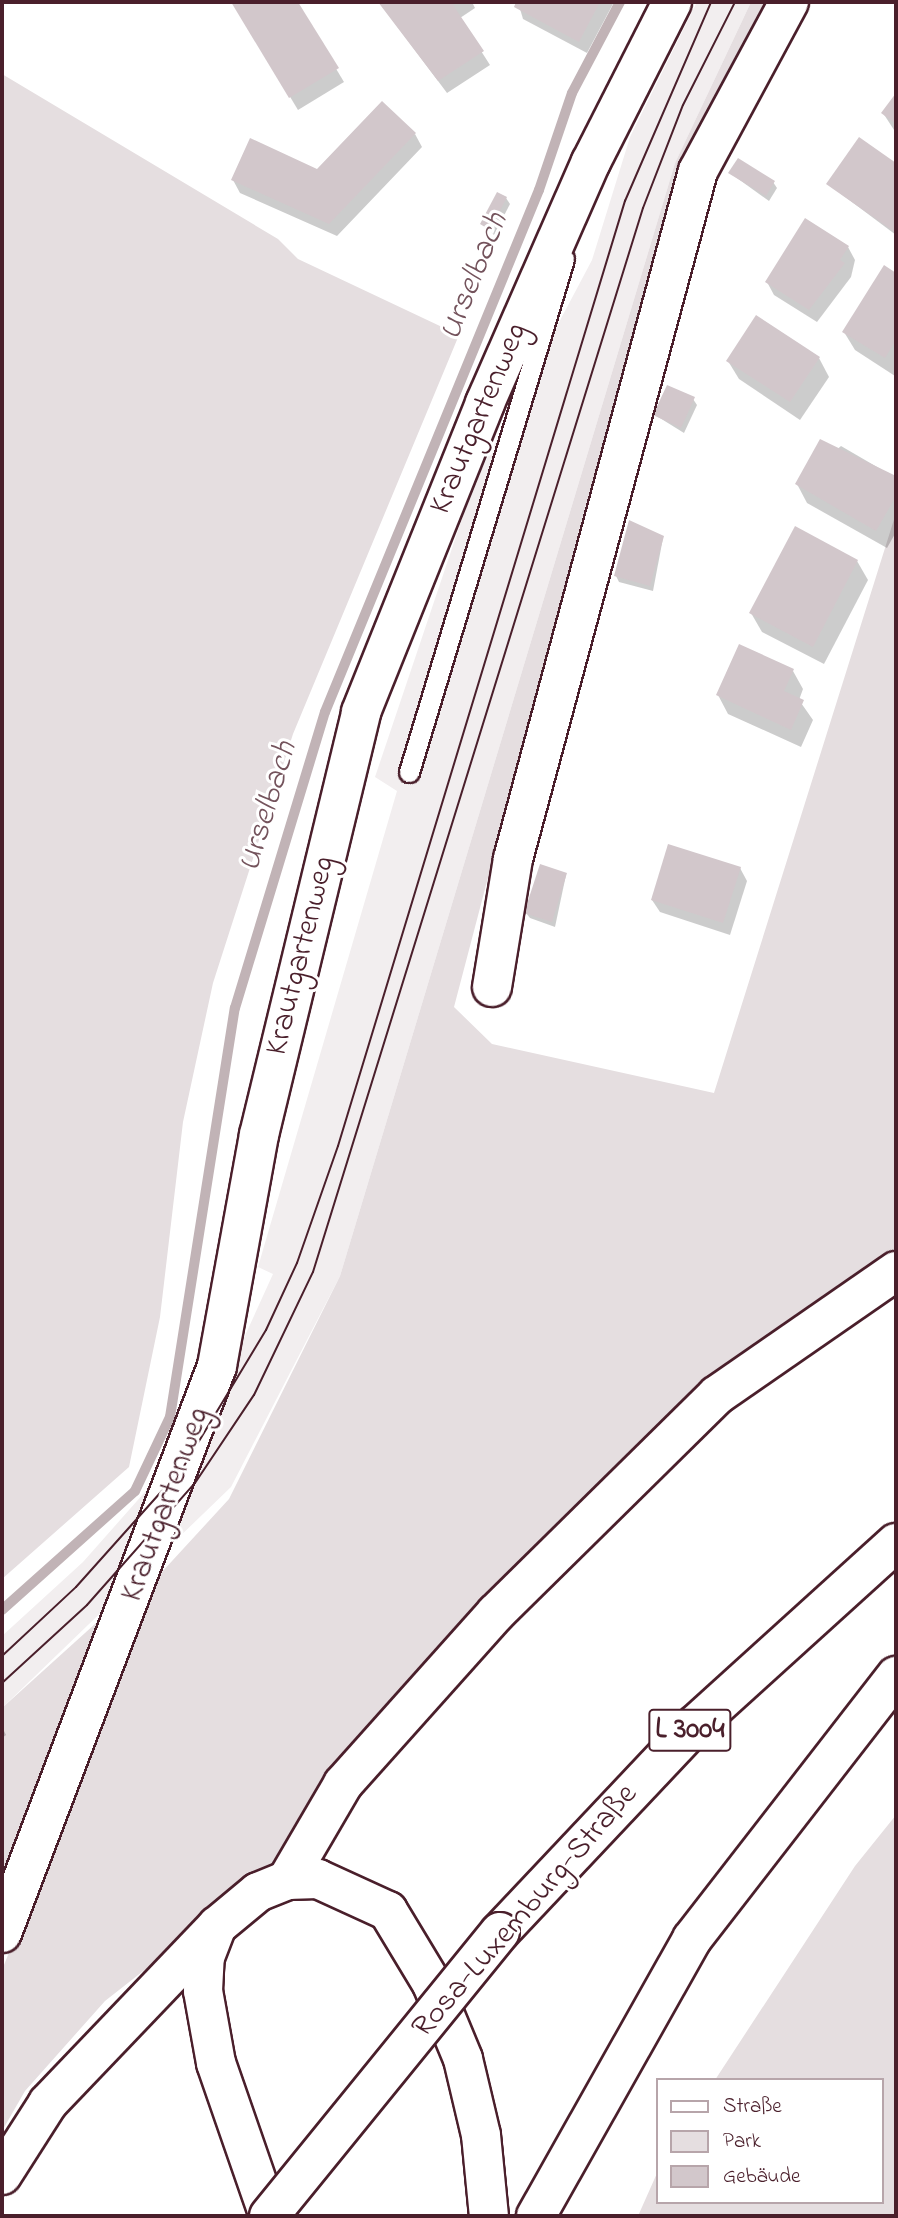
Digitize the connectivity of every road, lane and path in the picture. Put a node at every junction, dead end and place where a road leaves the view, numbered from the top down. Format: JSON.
{"nodes":[{"id":1,"x":672,"y":2,"type":"edge"},
{"id":2,"x":789,"y":2,"type":"edge"},
{"id":3,"x":582,"y":183,"type":"junction"},
{"id":4,"x":409,"y":772,"type":"dead end"},
{"id":5,"x":492,"y":987,"type":"dead end"},
{"id":6,"x":896,"y":1271,"type":"edge"},
{"id":7,"x":896,"y":1543,"type":"edge"},
{"id":8,"x":896,"y":1676,"type":"edge"},
{"id":9,"x":288,"y":1880,"type":"junction"},
{"id":10,"x":217,"y":1926,"type":"junction"},
{"id":11,"x":2,"y":1933,"type":"edge"},
{"id":12,"x":2,"y":2175,"type":"edge"},
{"id":13,"x":269,"y":2216,"type":"edge"},
{"id":14,"x":489,"y":2216,"type":"edge"},
{"id":15,"x":536,"y":2216,"type":"edge"}],
"edges":[{"from":1,"to":3,"type":"main road","name":"Krautgartenweg"},
{"from":2,"to":5,"type":"main road"},
{"from":3,"to":4,"type":"lane"},
{"from":3,"to":11,"type":"main road","name":"Krautgartenweg"},
{"from":6,"to":9,"type":"main road"},
{"from":7,"to":13,"type":"main road","name":"Rosa-Luxemburg-Straße","number":"L 3004","bridge":true},
{"from":8,"to":15,"type":"main road"},
{"from":9,"to":10,"type":"main road"},
{"from":9,"to":14,"type":"main road"},
{"from":10,"to":12,"type":"main road"},
{"from":10,"to":13,"type":"main road"}]}
